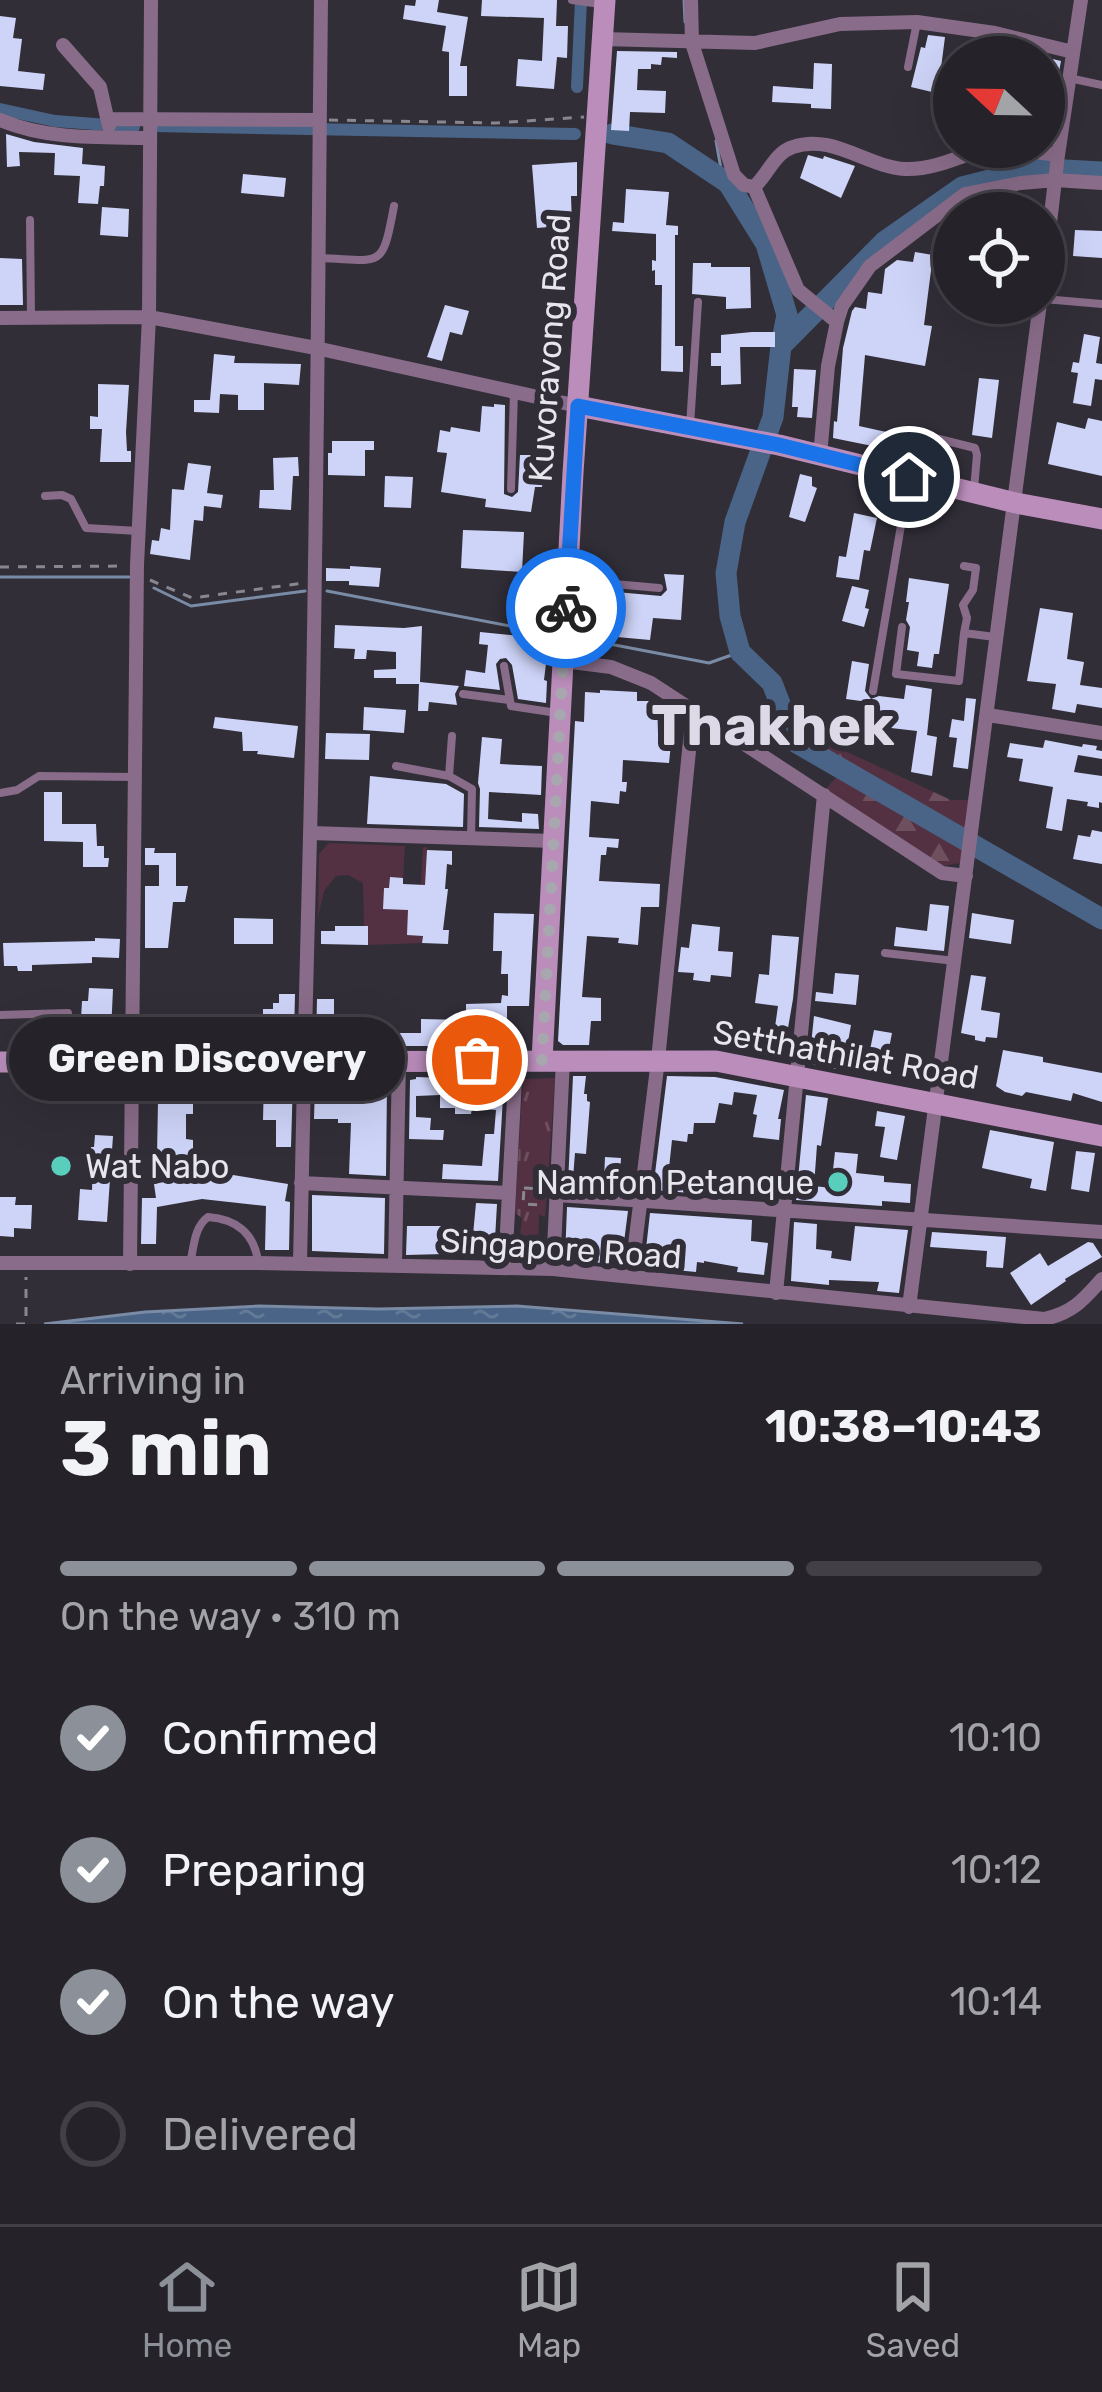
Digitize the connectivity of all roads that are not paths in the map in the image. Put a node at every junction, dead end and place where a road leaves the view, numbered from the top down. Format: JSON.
{"nodes":[{"id":1,"x":151,"y":0,"type":"edge"},
{"id":2,"x":321,"y":0,"type":"edge"},
{"id":3,"x":691,"y":0,"type":"edge"},
{"id":4,"x":1081,"y":0,"type":"edge"},
{"id":5,"x":574,"y":1,"type":"edge"},
{"id":6,"x":603,"y":2,"type":"edge"},
{"id":7,"x":917,"y":22,"type":"junction"},
{"id":8,"x":602,"y":39,"type":"junction"},
{"id":9,"x":687,"y":43,"type":"junction"},
{"id":10,"x":63,"y":45,"type":"dead end"},
{"id":11,"x":1072,"y":52,"type":"junction"},
{"id":12,"x":908,"y":67,"type":"dead end"},
{"id":13,"x":1069,"y":78,"type":"junction"},
{"id":14,"x":1102,"y":85,"type":"edge"},
{"id":15,"x":1065,"y":106,"type":"edge"},
{"id":16,"x":0,"y":119,"type":"edge"},
{"id":17,"x":149,"y":121,"type":"junction"},
{"id":18,"x":320,"y":126,"type":"junction"},
{"id":19,"x":109,"y":128,"type":"junction"},
{"id":20,"x":148,"y":138,"type":"junction"},
{"id":21,"x":933,"y":165,"type":"edge"},
{"id":22,"x":1056,"y":168,"type":"edge"},
{"id":23,"x":1055,"y":180,"type":"junction"},
{"id":24,"x":1102,"y":182,"type":"edge"},
{"id":25,"x":754,"y":187,"type":"junction"},
{"id":26,"x":1054,"y":192,"type":"edge"},
{"id":27,"x":394,"y":206,"type":"dead end"},
{"id":28,"x":30,"y":220,"type":"dead end"},
{"id":29,"x":320,"y":258,"type":"junction"},
{"id":30,"x":698,"y":302,"type":"dead end"},
{"id":31,"x":1065,"y":302,"type":"edge"},
{"id":32,"x":1102,"y":304,"type":"edge"},
{"id":33,"x":149,"y":317,"type":"junction"},
{"id":34,"x":0,"y":318,"type":"edge"},
{"id":35,"x":31,"y":318,"type":"junction"},
{"id":36,"x":836,"y":322,"type":"junction"},
{"id":37,"x":1039,"y":324,"type":"edge"},
{"id":38,"x":316,"y":348,"type":"junction"},
{"id":39,"x":514,"y":392,"type":"junction"},
{"id":40,"x":578,"y":406,"type":"junction"},
{"id":41,"x":690,"y":428,"type":"junction"},
{"id":42,"x":820,"y":455,"type":"junction"},
{"id":43,"x":903,"y":475,"type":"junction"},
{"id":44,"x":511,"y":489,"type":"dead end"},
{"id":45,"x":973,"y":491,"type":"junction"},
{"id":46,"x":45,"y":496,"type":"dead end"},
{"id":47,"x":1016,"y":502,"type":"junction"},
{"id":48,"x":1102,"y":519,"type":"edge"},
{"id":49,"x":138,"y":531,"type":"junction"},
{"id":50,"x":964,"y":566,"type":"dead end"},
{"id":51,"x":567,"y":579,"type":"junction"},
{"id":52,"x":658,"y":588,"type":"dead end"},
{"id":53,"x":902,"y":627,"type":"dead end"},
{"id":54,"x":964,"y":633,"type":"junction"},
{"id":55,"x":998,"y":637,"type":"junction"},
{"id":56,"x":563,"y":661,"type":"junction"},
{"id":57,"x":505,"y":666,"type":"dead end"},
{"id":58,"x":873,"y":691,"type":"dead end"},
{"id":59,"x":463,"y":694,"type":"dead end"},
{"id":60,"x":509,"y":700,"type":"junction"},
{"id":61,"x":693,"y":711,"type":"junction"},
{"id":62,"x":560,"y":713,"type":"junction"},
{"id":63,"x":988,"y":715,"type":"junction"},
{"id":64,"x":1102,"y":733,"type":"edge"},
{"id":65,"x":452,"y":736,"type":"dead end"},
{"id":66,"x":396,"y":766,"type":"dead end"},
{"id":67,"x":449,"y":776,"type":"junction"},
{"id":68,"x":134,"y":777,"type":"junction"},
{"id":69,"x":0,"y":793,"type":"edge"},
{"id":70,"x":824,"y":795,"type":"junction"},
{"id":71,"x":310,"y":833,"type":"junction"},
{"id":72,"x":471,"y":838,"type":"junction"},
{"id":73,"x":553,"y":841,"type":"junction"},
{"id":74,"x":967,"y":872,"type":"junction"},
{"id":75,"x":885,"y":953,"type":"dead end"},
{"id":76,"x":955,"y":962,"type":"junction"},
{"id":77,"x":68,"y":1013,"type":"dead end"},
{"id":78,"x":0,"y":1015,"type":"edge"},
{"id":79,"x":304,"y":1060,"type":"junction"},
{"id":80,"x":398,"y":1060,"type":"junction"},
{"id":81,"x":516,"y":1060,"type":"junction"},
{"id":82,"x":553,"y":1060,"type":"junction"},
{"id":83,"x":658,"y":1060,"type":"junction"},
{"id":84,"x":131,"y":1061,"type":"junction"},
{"id":85,"x":0,"y":1063,"type":"edge"},
{"id":86,"x":797,"y":1074,"type":"junction"},
{"id":87,"x":936,"y":1102,"type":"junction"},
{"id":88,"x":1102,"y":1136,"type":"edge"},
{"id":89,"x":301,"y":1183,"type":"junction"},
{"id":90,"x":396,"y":1187,"type":"junction"},
{"id":91,"x":509,"y":1193,"type":"junction"},
{"id":92,"x":557,"y":1196,"type":"junction"},
{"id":93,"x":639,"y":1201,"type":"junction"},
{"id":94,"x":784,"y":1211,"type":"junction"},
{"id":95,"x":920,"y":1220,"type":"junction"},
{"id":96,"x":1102,"y":1232,"type":"edge"},
{"id":97,"x":258,"y":1263,"type":"junction"},
{"id":98,"x":300,"y":1263,"type":"junction"},
{"id":99,"x":0,"y":1264,"type":"edge"},
{"id":100,"x":130,"y":1264,"type":"junction"},
{"id":101,"x":190,"y":1264,"type":"junction"},
{"id":102,"x":395,"y":1265,"type":"junction"},
{"id":103,"x":505,"y":1268,"type":"junction"},
{"id":104,"x":553,"y":1269,"type":"junction"},
{"id":105,"x":631,"y":1277,"type":"junction"},
{"id":106,"x":1102,"y":1279,"type":"edge"},
{"id":107,"x":776,"y":1293,"type":"junction"},
{"id":108,"x":909,"y":1307,"type":"junction"}],
"edges":[{"from":1,"to":17,"type":"street"},
{"from":2,"to":18,"type":"street"},
{"from":3,"to":9,"type":"street"},
{"from":4,"to":11,"type":"street"},
{"from":5,"to":6,"type":"lane"},
{"from":6,"to":8,"type":"street","name":"Kuvoravong Road"},
{"from":7,"to":9,"type":"street"},
{"from":7,"to":11,"type":"street"},
{"from":7,"to":12,"type":"lane"},
{"from":8,"to":9,"type":"street"},
{"from":8,"to":40,"type":"street","name":"Kuvoravong Road"},
{"from":9,"to":25,"type":"street"},
{"from":10,"to":19,"type":"street"},
{"from":11,"to":13,"type":"street"},
{"from":13,"to":14,"type":"lane"},
{"from":13,"to":15,"type":"street"},
{"from":16,"to":19,"type":"street"},
{"from":17,"to":18,"type":"street"},
{"from":17,"to":19,"type":"street"},
{"from":17,"to":20,"type":"street"},
{"from":18,"to":29,"type":"street"},
{"from":19,"to":20,"type":"street"},
{"from":20,"to":33,"type":"street"},
{"from":21,"to":25,"type":"street"},
{"from":22,"to":23,"type":"street"},
{"from":23,"to":24,"type":"street"},
{"from":23,"to":26,"type":"street"},
{"from":23,"to":36,"type":"street"},
{"from":25,"to":36,"type":"street"},
{"from":27,"to":29,"type":"lane"},
{"from":28,"to":35,"type":"lane"},
{"from":29,"to":38,"type":"street"},
{"from":30,"to":41,"type":"lane"},
{"from":31,"to":32,"type":"lane"},
{"from":33,"to":35,"type":"street"},
{"from":33,"to":38,"type":"street"},
{"from":33,"to":49,"type":"street"},
{"from":34,"to":35,"type":"street"},
{"from":36,"to":42,"type":"street"},
{"from":37,"to":47,"type":"street"},
{"from":38,"to":39,"type":"street"},
{"from":38,"to":71,"type":"street"},
{"from":39,"to":40,"type":"street"},
{"from":39,"to":44,"type":"lane"},
{"from":40,"to":41,"type":"street"},
{"from":40,"to":51,"type":"street","name":"Kuvoravong Road"},
{"from":41,"to":42,"type":"street"},
{"from":42,"to":43,"type":"street"},
{"from":43,"to":45,"type":"street"},
{"from":43,"to":45,"type":"lane"},
{"from":43,"to":58,"type":"lane"},
{"from":45,"to":47,"type":"street"},
{"from":46,"to":49,"type":"lane"},
{"from":47,"to":48,"type":"street"},
{"from":47,"to":55,"type":"street"},
{"from":49,"to":68,"type":"street"},
{"from":50,"to":54,"type":"lane"},
{"from":51,"to":52,"type":"lane"},
{"from":51,"to":56,"type":"street","name":"Kuvoravong Road"},
{"from":53,"to":54,"type":"lane"},
{"from":54,"to":55,"type":"lane"},
{"from":55,"to":63,"type":"street"},
{"from":56,"to":61,"type":"street"},
{"from":56,"to":62,"type":"street","name":"Kuvoravong Road"},
{"from":57,"to":60,"type":"lane"},
{"from":59,"to":60,"type":"lane"},
{"from":60,"to":62,"type":"lane"},
{"from":61,"to":70,"type":"street"},
{"from":61,"to":83,"type":"street"},
{"from":62,"to":73,"type":"street","name":"Kuvoravong Road"},
{"from":63,"to":64,"type":"street"},
{"from":63,"to":74,"type":"street"},
{"from":65,"to":67,"type":"lane"},
{"from":66,"to":67,"type":"lane"},
{"from":67,"to":72,"type":"lane"},
{"from":68,"to":69,"type":"lane"},
{"from":68,"to":84,"type":"street"},
{"from":70,"to":74,"type":"street"},
{"from":70,"to":86,"type":"street"},
{"from":71,"to":72,"type":"street"},
{"from":71,"to":79,"type":"street"},
{"from":72,"to":73,"type":"street"},
{"from":73,"to":82,"type":"street","name":"Kuvoravong Road"},
{"from":74,"to":76,"type":"street"},
{"from":75,"to":76,"type":"lane"},
{"from":76,"to":87,"type":"street"},
{"from":77,"to":78,"type":"lane"},
{"from":79,"to":80,"type":"street","name":"Setthathilat Road"},
{"from":79,"to":84,"type":"street","name":"Setthathilat Road"},
{"from":79,"to":89,"type":"street"},
{"from":80,"to":81,"type":"street","name":"Setthathilat Road"},
{"from":80,"to":90,"type":"street"},
{"from":81,"to":82,"type":"street","name":"Setthathilat Road"},
{"from":81,"to":91,"type":"street"},
{"from":82,"to":83,"type":"street","name":"Setthathilat Road"},
{"from":82,"to":92,"type":"street"},
{"from":83,"to":86,"type":"street","name":"Setthathilat Road"},
{"from":83,"to":93,"type":"street"},
{"from":84,"to":85,"type":"street","name":"Setthathilat Road"},
{"from":84,"to":100,"type":"street"},
{"from":86,"to":87,"type":"street","name":"Setthathilat Road"},
{"from":86,"to":94,"type":"street"},
{"from":87,"to":88,"type":"street","name":"Setthathilat Road"},
{"from":87,"to":95,"type":"street"},
{"from":89,"to":90,"type":"street"},
{"from":89,"to":98,"type":"street"},
{"from":90,"to":91,"type":"street"},
{"from":90,"to":102,"type":"street"},
{"from":91,"to":103,"type":"street"},
{"from":92,"to":93,"type":"street"},
{"from":92,"to":104,"type":"street"},
{"from":93,"to":94,"type":"street"},
{"from":93,"to":105,"type":"street"},
{"from":94,"to":95,"type":"street"},
{"from":94,"to":107,"type":"street"},
{"from":95,"to":96,"type":"street"},
{"from":95,"to":108,"type":"street"},
{"from":97,"to":98,"type":"street","name":"Singapore Road"},
{"from":97,"to":101,"type":"street","name":"Singapore Road"},
{"from":97,"to":101,"type":"lane"},
{"from":98,"to":102,"type":"street","name":"Singapore Road"},
{"from":99,"to":100,"type":"street","name":"Singapore Road"},
{"from":100,"to":101,"type":"street","name":"Singapore Road"},
{"from":102,"to":103,"type":"street","name":"Singapore Road"},
{"from":103,"to":104,"type":"street","name":"Singapore Road"},
{"from":104,"to":105,"type":"street","name":"Singapore Road"},
{"from":105,"to":107,"type":"street","name":"Singapore Road"},
{"from":106,"to":108,"type":"street","name":"Singapore Road"},
{"from":107,"to":108,"type":"street","name":"Singapore Road"}]}
